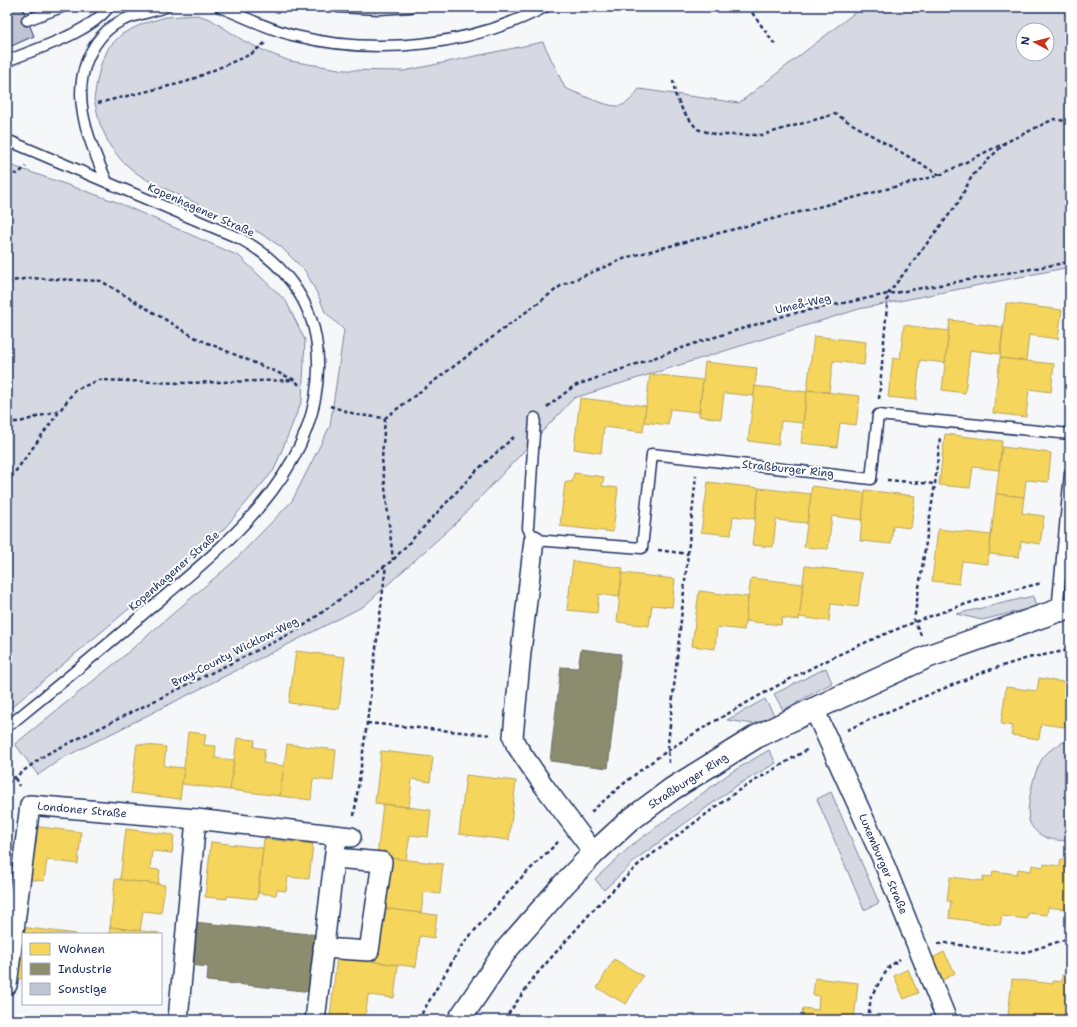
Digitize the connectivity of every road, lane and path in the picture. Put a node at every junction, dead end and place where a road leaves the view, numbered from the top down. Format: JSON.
{"nodes":[{"id":1,"x":62,"y":7,"type":"edge"},
{"id":2,"x":109,"y":7,"type":"edge"},
{"id":3,"x":166,"y":7,"type":"edge"},
{"id":4,"x":220,"y":7,"type":"edge"},
{"id":5,"x":338,"y":7,"type":"edge"},
{"id":6,"x":411,"y":7,"type":"edge"},
{"id":7,"x":545,"y":7,"type":"edge"},
{"id":8,"x":748,"y":7,"type":"edge"},
{"id":9,"x":27,"y":20,"type":"dead end"},
{"id":10,"x":82,"y":30,"type":"junction"},
{"id":11,"x":278,"y":31,"type":"junction"},
{"id":12,"x":96,"y":42,"type":"junction"},
{"id":13,"x":776,"y":46,"type":"dead end"},
{"id":14,"x":7,"y":61,"type":"edge"},
{"id":15,"x":672,"y":80,"type":"dead end"},
{"id":16,"x":81,"y":107,"type":"junction"},
{"id":17,"x":1070,"y":122,"type":"edge"},
{"id":18,"x":7,"y":140,"type":"edge"},
{"id":19,"x":1006,"y":142,"type":"junction"},
{"id":20,"x":940,"y":175,"type":"junction"},
{"id":21,"x":107,"y":182,"type":"junction"},
{"id":22,"x":1070,"y":262,"type":"edge"},
{"id":23,"x":7,"y":282,"type":"edge"},
{"id":24,"x":888,"y":294,"type":"junction"},
{"id":25,"x":295,"y":380,"type":"junction"},
{"id":26,"x":314,"y":402,"type":"junction"},
{"id":27,"x":552,"y":402,"type":"joint"},
{"id":28,"x":61,"y":410,"type":"junction"},
{"id":29,"x":878,"y":415,"type":"junction"},
{"id":30,"x":385,"y":418,"type":"junction"},
{"id":31,"x":535,"y":418,"type":"junction"},
{"id":32,"x":942,"y":421,"type":"junction"},
{"id":33,"x":7,"y":422,"type":"edge"},
{"id":34,"x":1070,"y":434,"type":"edge"},
{"id":35,"x":698,"y":459,"type":"junction"},
{"id":36,"x":1070,"y":473,"type":"edge"},
{"id":37,"x":871,"y":479,"type":"junction"},
{"id":38,"x":7,"y":483,"type":"edge"},
{"id":39,"x":935,"y":484,"type":"junction"},
{"id":40,"x":534,"y":540,"type":"junction"},
{"id":41,"x":642,"y":548,"type":"junction"},
{"id":42,"x":688,"y":554,"type":"junction"},
{"id":43,"x":393,"y":560,"type":"junction"},
{"id":44,"x":386,"y":565,"type":"junction"},
{"id":45,"x":1063,"y":610,"type":"edge"},
{"id":46,"x":1070,"y":650,"type":"edge"},
{"id":47,"x":929,"y":656,"type":"junction"},
{"id":48,"x":814,"y":709,"type":"junction"},
{"id":49,"x":367,"y":723,"type":"junction"},
{"id":50,"x":7,"y":727,"type":"edge"},
{"id":51,"x":513,"y":737,"type":"junction"},
{"id":52,"x":828,"y":739,"type":"junction"},
{"id":53,"x":7,"y":783,"type":"edge"},
{"id":54,"x":672,"y":789,"type":"junction"},
{"id":55,"x":196,"y":819,"type":"junction"},
{"id":56,"x":344,"y":836,"type":"junction"},
{"id":57,"x":594,"y":853,"type":"junction"},
{"id":58,"x":334,"y":858,"type":"junction"},
{"id":59,"x":1070,"y":938,"type":"edge"},
{"id":60,"x":917,"y":946,"type":"junction"},
{"id":61,"x":324,"y":948,"type":"junction"},
{"id":62,"x":7,"y":985,"type":"edge"},
{"id":63,"x":178,"y":1020,"type":"edge"},
{"id":64,"x":315,"y":1020,"type":"edge"},
{"id":65,"x":459,"y":1020,"type":"edge"},
{"id":66,"x":504,"y":1020,"type":"edge"},
{"id":67,"x":868,"y":1020,"type":"edge"},
{"id":68,"x":947,"y":1020,"type":"edge"}],
"edges":[{"from":1,"to":9,"type":"lane"},
{"from":2,"to":10,"type":"lane"},
{"from":3,"to":12,"type":"lane"},
{"from":4,"to":11,"type":"lane"},
{"from":5,"to":6,"type":"lane"},
{"from":7,"to":11,"type":"lane"},
{"from":8,"to":13,"type":"path"},
{"from":10,"to":12,"type":"lane"},
{"from":10,"to":14,"type":"lane"},
{"from":11,"to":16,"type":"path"},
{"from":12,"to":16,"type":"lane"},
{"from":15,"to":20,"type":"path"},
{"from":16,"to":21,"type":"lane"},
{"from":17,"to":19,"type":"path"},
{"from":18,"to":21,"type":"lane","name":"Kopenhagener Straße"},
{"from":19,"to":20,"type":"path"},
{"from":19,"to":24,"type":"path"},
{"from":20,"to":30,"type":"path"},
{"from":21,"to":26,"type":"lane","name":"Kopenhagener Straße"},
{"from":22,"to":24,"type":"path","name":"Umeå-Weg"},
{"from":23,"to":25,"type":"path"},
{"from":24,"to":27,"type":"path","name":"Umeå-Weg"},
{"from":24,"to":29,"type":"path"},
{"from":25,"to":26,"type":"path"},
{"from":25,"to":28,"type":"path"},
{"from":26,"to":30,"type":"path"},
{"from":26,"to":50,"type":"lane","name":"Kopenhagener Straße"},
{"from":27,"to":31,"type":"path","name":"Bray-County Wicklow-Weg"},
{"from":28,"to":33,"type":"path"},
{"from":28,"to":38,"type":"path"},
{"from":29,"to":32,"type":"lane"},
{"from":29,"to":37,"type":"lane"},
{"from":30,"to":43,"type":"path"},
{"from":31,"to":40,"type":"lane"},
{"from":31,"to":43,"type":"path","name":"Bray-County Wicklow-Weg"},
{"from":32,"to":34,"type":"lane"},
{"from":32,"to":39,"type":"path"},
{"from":35,"to":37,"type":"lane","name":"Straßburger Ring"},
{"from":35,"to":41,"type":"lane","name":"Straßburger Ring"},
{"from":35,"to":42,"type":"path"},
{"from":36,"to":45,"type":"lane","name":"Straßburger Ring"},
{"from":37,"to":39,"type":"path"},
{"from":39,"to":47,"type":"path"},
{"from":40,"to":41,"type":"lane"},
{"from":40,"to":51,"type":"street"},
{"from":41,"to":42,"type":"path"},
{"from":42,"to":54,"type":"path"},
{"from":43,"to":44,"type":"path","name":"Bray-County Wicklow-Weg"},
{"from":44,"to":49,"type":"path"},
{"from":44,"to":53,"type":"path","name":"Bray-County Wicklow-Weg"},
{"from":45,"to":47,"type":"street","name":"Straßburger Ring"},
{"from":46,"to":52,"type":"path"},
{"from":47,"to":48,"type":"street","name":"Straßburger Ring"},
{"from":48,"to":52,"type":"street","name":"Luxemburger Straße"},
{"from":48,"to":54,"type":"street","name":"Straßburger Ring"},
{"from":49,"to":51,"type":"path"},
{"from":49,"to":56,"type":"path"},
{"from":51,"to":57,"type":"street"},
{"from":52,"to":60,"type":"street","name":"Luxemburger Straße"},
{"from":52,"to":66,"type":"path"},
{"from":54,"to":57,"type":"street","name":"Straßburger Ring"},
{"from":55,"to":56,"type":"street","name":"Londoner Straße"},
{"from":55,"to":62,"type":"street","name":"Londoner Straße"},
{"from":55,"to":63,"type":"street"},
{"from":56,"to":58,"type":"street"},
{"from":57,"to":65,"type":"street","name":"Straßburger Ring"},
{"from":58,"to":61,"type":"street"},
{"from":58,"to":61,"type":"street"},
{"from":59,"to":60,"type":"path"},
{"from":60,"to":67,"type":"path"},
{"from":60,"to":68,"type":"street","name":"Luxemburger Straße"},
{"from":61,"to":64,"type":"street"}]}
